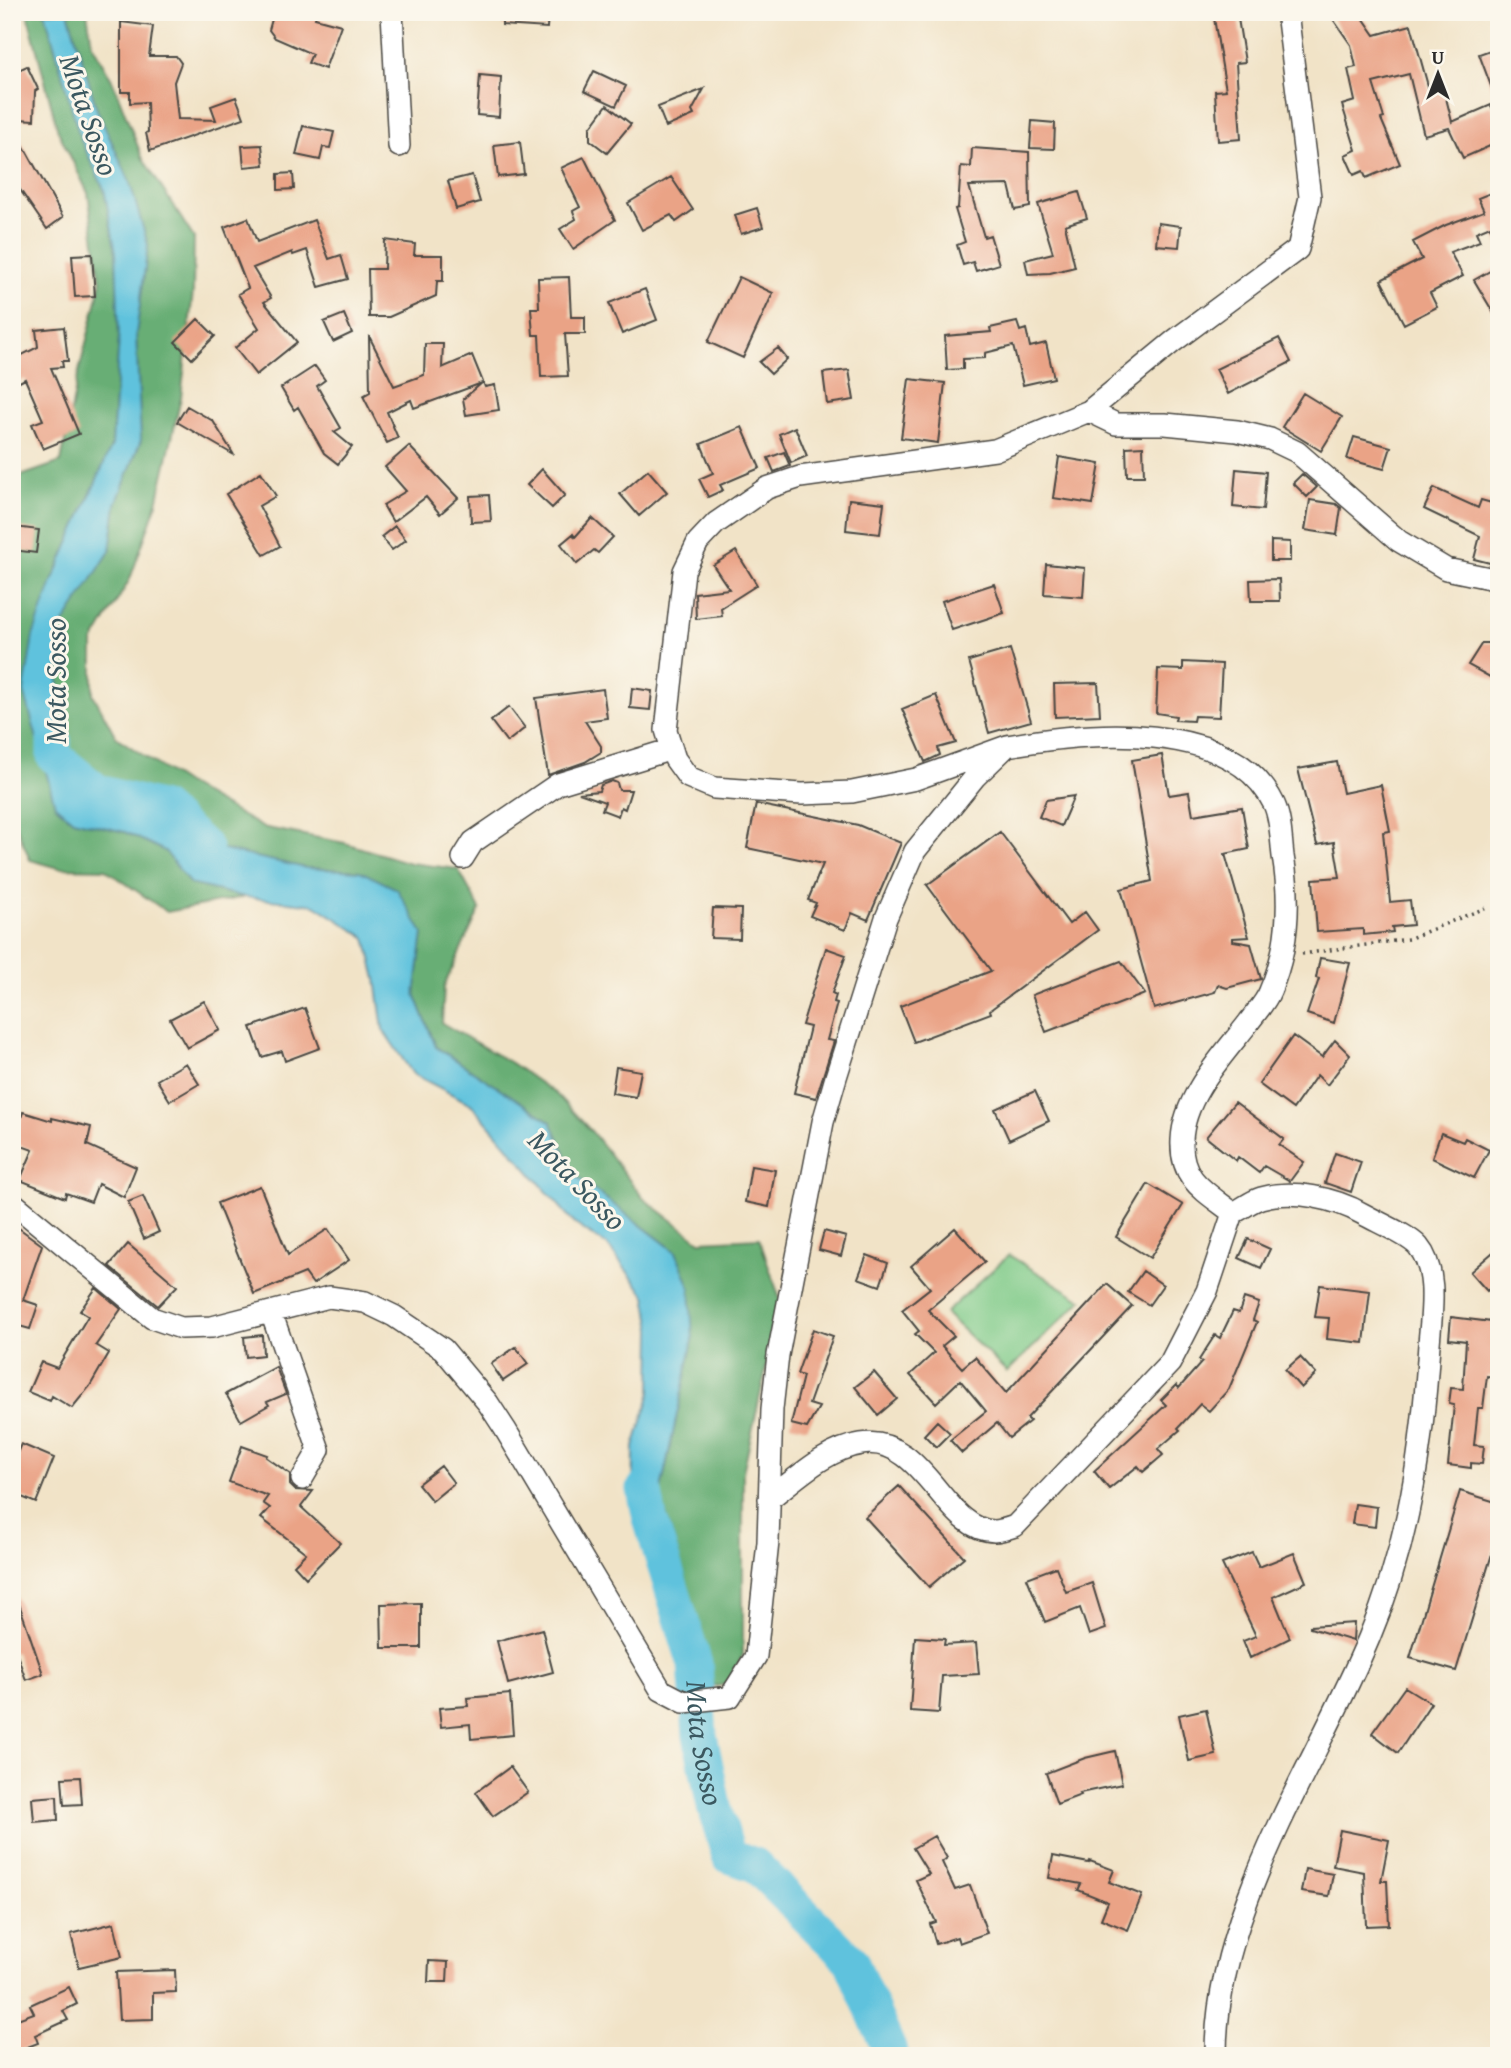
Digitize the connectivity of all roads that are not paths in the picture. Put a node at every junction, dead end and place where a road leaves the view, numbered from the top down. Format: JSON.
{"nodes":[{"id":1,"x":392,"y":12,"type":"edge"},
{"id":2,"x":1287,"y":12,"type":"edge"},
{"id":3,"x":399,"y":146,"type":"dead end"},
{"id":4,"x":1089,"y":411,"type":"junction"},
{"id":5,"x":1499,"y":580,"type":"edge"},
{"id":6,"x":1007,"y":746,"type":"junction"},
{"id":7,"x":672,"y":749,"type":"junction"},
{"id":8,"x":463,"y":858,"type":"dead end"},
{"id":9,"x":12,"y":1202,"type":"edge"},
{"id":10,"x":1233,"y":1213,"type":"junction"},
{"id":11,"x":271,"y":1312,"type":"junction"},
{"id":12,"x":302,"y":1479,"type":"dead end"},
{"id":13,"x":769,"y":1499,"type":"junction"},
{"id":14,"x":1216,"y":2056,"type":"edge"}],
"edges":[{"from":1,"to":3,"type":"street"},
{"from":2,"to":4,"type":"street"},
{"from":4,"to":5,"type":"street"},
{"from":4,"to":7,"type":"street"},
{"from":6,"to":7,"type":"street"},
{"from":6,"to":10,"type":"street"},
{"from":6,"to":13,"type":"street"},
{"from":7,"to":8,"type":"street"},
{"from":9,"to":11,"type":"street"},
{"from":10,"to":13,"type":"street"},
{"from":10,"to":14,"type":"street"},
{"from":11,"to":12,"type":"street"},
{"from":11,"to":13,"type":"street"}]}
